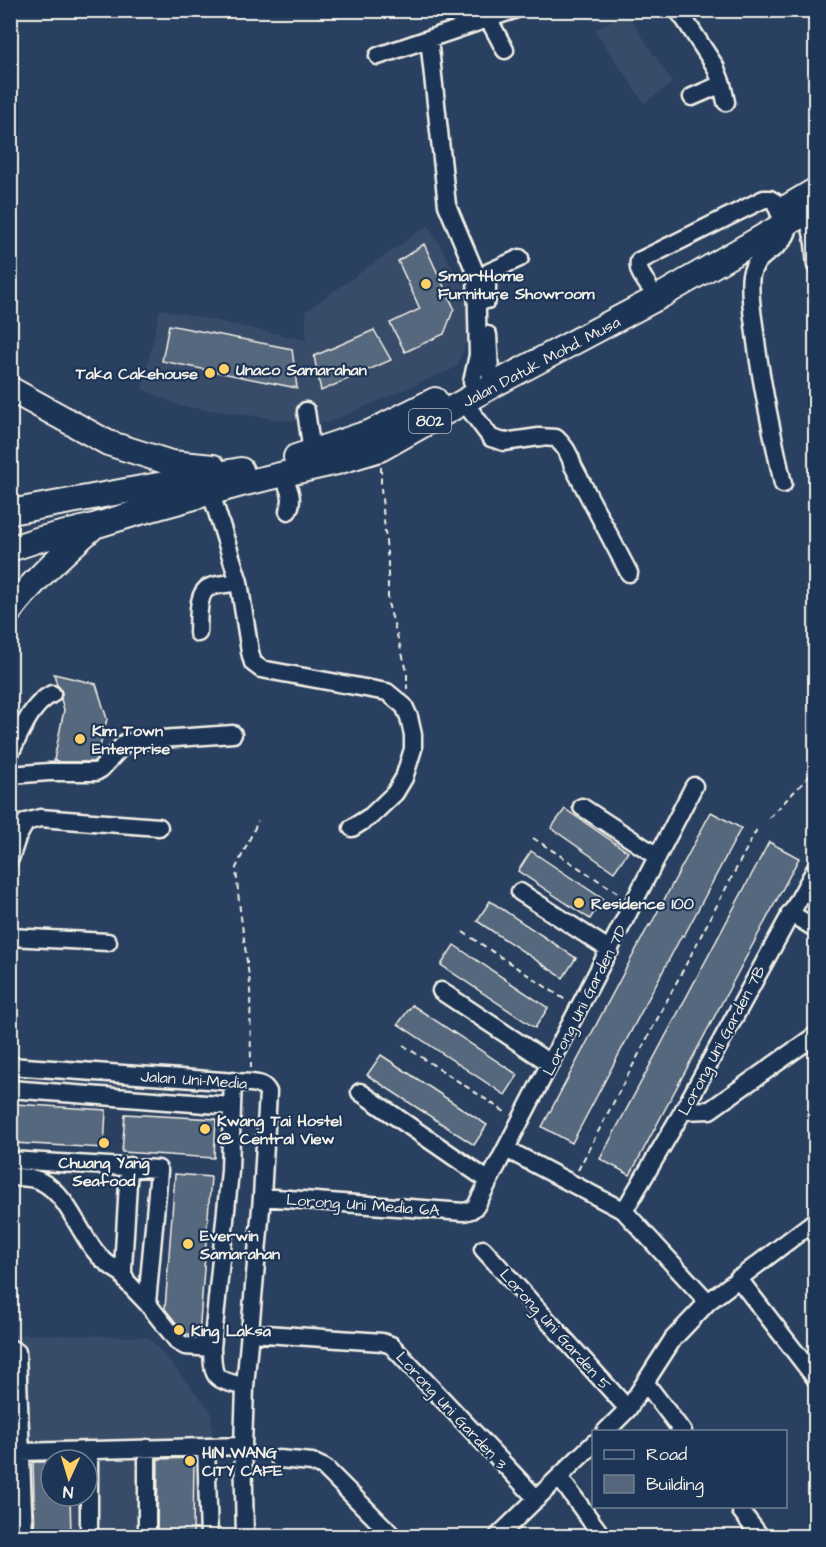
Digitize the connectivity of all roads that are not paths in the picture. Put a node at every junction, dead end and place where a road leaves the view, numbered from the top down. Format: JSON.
{"nodes":[{"id":1,"x":513,"y":10,"type":"edge"},
{"id":2,"x":677,"y":10,"type":"edge"},
{"id":3,"x":489,"y":20,"type":"junction"},
{"id":4,"x":429,"y":39,"type":"junction"},
{"id":5,"x":505,"y":50,"type":"dead end"},
{"id":6,"x":378,"y":56,"type":"dead end"},
{"id":7,"x":722,"y":84,"type":"junction"},
{"id":8,"x":692,"y":97,"type":"dead end"},
{"id":9,"x":726,"y":102,"type":"dead end"},
{"id":10,"x":816,"y":190,"type":"edge"},
{"id":11,"x":796,"y":214,"type":"edge"},
{"id":12,"x":520,"y":258,"type":"dead end"},
{"id":13,"x":816,"y":266,"type":"edge"},
{"id":14,"x":476,"y":386,"type":"junction"},
{"id":15,"x":10,"y":389,"type":"edge"},
{"id":16,"x":306,"y":411,"type":"dead end"},
{"id":17,"x":312,"y":452,"type":"junction"},
{"id":18,"x":243,"y":470,"type":"junction"},
{"id":19,"x":283,"y":475,"type":"junction"},
{"id":20,"x":783,"y":484,"type":"dead end"},
{"id":21,"x":211,"y":493,"type":"junction"},
{"id":22,"x":10,"y":512,"type":"edge"},
{"id":23,"x":288,"y":512,"type":"dead end"},
{"id":24,"x":94,"y":526,"type":"junction"},
{"id":25,"x":10,"y":549,"type":"edge"},
{"id":26,"x":630,"y":573,"type":"dead end"},
{"id":27,"x":239,"y":582,"type":"junction"},
{"id":28,"x":10,"y":611,"type":"edge"},
{"id":29,"x":198,"y":633,"type":"dead end"},
{"id":30,"x":52,"y":694,"type":"dead end"},
{"id":31,"x":232,"y":734,"type":"dead end"},
{"id":32,"x":10,"y":753,"type":"edge"},
{"id":33,"x":10,"y":775,"type":"edge"},
{"id":34,"x":694,"y":786,"type":"dead end"},
{"id":35,"x":582,"y":807,"type":"dead end"},
{"id":36,"x":159,"y":826,"type":"dead end"},
{"id":37,"x":352,"y":828,"type":"dead end"},
{"id":38,"x":657,"y":856,"type":"junction"},
{"id":39,"x":10,"y":859,"type":"edge"},
{"id":40,"x":816,"y":868,"type":"edge"},
{"id":41,"x":520,"y":892,"type":"dead end"},
{"id":42,"x":790,"y":913,"type":"junction"},
{"id":43,"x":816,"y":929,"type":"edge"},
{"id":44,"x":10,"y":937,"type":"edge"},
{"id":45,"x":108,"y":942,"type":"dead end"},
{"id":46,"x":610,"y":950,"type":"junction"},
{"id":47,"x":441,"y":991,"type":"dead end"},
{"id":48,"x":816,"y":1035,"type":"edge"},
{"id":49,"x":551,"y":1064,"type":"junction"},
{"id":50,"x":10,"y":1066,"type":"edge"},
{"id":51,"x":233,"y":1081,"type":"junction"},
{"id":52,"x":10,"y":1089,"type":"edge"},
{"id":53,"x":360,"y":1092,"type":"dead end"},
{"id":54,"x":232,"y":1106,"type":"junction"},
{"id":55,"x":682,"y":1111,"type":"junction"},
{"id":56,"x":506,"y":1149,"type":"junction"},
{"id":57,"x":10,"y":1160,"type":"edge"},
{"id":58,"x":129,"y":1166,"type":"junction"},
{"id":59,"x":10,"y":1177,"type":"edge"},
{"id":60,"x":489,"y":1181,"type":"junction"},
{"id":61,"x":262,"y":1197,"type":"junction"},
{"id":62,"x":624,"y":1210,"type":"junction"},
{"id":63,"x":464,"y":1212,"type":"joint"},
{"id":64,"x":816,"y":1220,"type":"edge"},
{"id":65,"x":483,"y":1249,"type":"dead end"},
{"id":66,"x":123,"y":1274,"type":"junction"},
{"id":67,"x":738,"y":1278,"type":"junction"},
{"id":68,"x":708,"y":1302,"type":"junction"},
{"id":69,"x":147,"y":1303,"type":"junction"},
{"id":70,"x":251,"y":1333,"type":"junction"},
{"id":71,"x":10,"y":1348,"type":"edge"},
{"id":72,"x":212,"y":1348,"type":"junction"},
{"id":73,"x":816,"y":1379,"type":"edge"},
{"id":74,"x":645,"y":1383,"type":"junction"},
{"id":75,"x":245,"y":1387,"type":"junction"},
{"id":76,"x":628,"y":1408,"type":"junction"},
{"id":77,"x":606,"y":1430,"type":"edge"},
{"id":78,"x":682,"y":1430,"type":"edge"},
{"id":79,"x":592,"y":1445,"type":"edge"},
{"id":80,"x":243,"y":1446,"type":"junction"},
{"id":81,"x":206,"y":1447,"type":"junction"},
{"id":82,"x":147,"y":1448,"type":"junction"},
{"id":83,"x":99,"y":1450,"type":"edge"},
{"id":84,"x":39,"y":1451,"type":"edge"},
{"id":85,"x":21,"y":1452,"type":"junction"},
{"id":86,"x":279,"y":1459,"type":"dead end"},
{"id":87,"x":559,"y":1477,"type":"junction"},
{"id":88,"x":537,"y":1499,"type":"junction"},
{"id":89,"x":89,"y":1508,"type":"edge"},
{"id":90,"x":741,"y":1511,"type":"dead end"},
{"id":91,"x":24,"y":1536,"type":"edge"},
{"id":92,"x":89,"y":1536,"type":"edge"},
{"id":93,"x":147,"y":1536,"type":"edge"},
{"id":94,"x":209,"y":1536,"type":"edge"},
{"id":95,"x":244,"y":1536,"type":"edge"},
{"id":96,"x":393,"y":1536,"type":"edge"},
{"id":97,"x":498,"y":1536,"type":"edge"},
{"id":98,"x":602,"y":1536,"type":"edge"},
{"id":99,"x":760,"y":1536,"type":"edge"}],
"edges":[{"from":1,"to":3,"type":"street"},
{"from":2,"to":7,"type":"street"},
{"from":3,"to":4,"type":"street"},
{"from":3,"to":5,"type":"street"},
{"from":4,"to":6,"type":"street"},
{"from":4,"to":14,"type":"street"},
{"from":7,"to":8,"type":"street"},
{"from":7,"to":9,"type":"street"},
{"from":10,"to":11,"type":"highway","name":"Jalan Datuk Mohd. Musa","number":"802"},
{"from":11,"to":13,"type":"street"},
{"from":11,"to":14,"type":"highway","name":"Jalan Datuk Mohd. Musa","number":"802"},
{"from":11,"to":14,"type":"highway","name":"Jalan Datuk Mohd. Musa","number":"802"},
{"from":11,"to":20,"type":"street"},
{"from":12,"to":14,"type":"street"},
{"from":14,"to":17,"type":"highway","name":"Jalan Datuk Mohd. Musa","number":"802"},
{"from":14,"to":19,"type":"highway","name":"Jalan Datuk Mohd. Musa","number":"802"},
{"from":14,"to":26,"type":"street"},
{"from":15,"to":18,"type":"highway"},
{"from":16,"to":17,"type":"street"},
{"from":17,"to":18,"type":"highway","name":"Jalan Datuk Mohd. Musa","number":"802"},
{"from":18,"to":22,"type":"highway","name":"Jalan Datuk Mohd. Musa","number":"802"},
{"from":19,"to":21,"type":"highway","name":"Jalan Datuk Mohd. Musa","number":"802"},
{"from":19,"to":23,"type":"street"},
{"from":21,"to":24,"type":"highway","name":"Jalan Datuk Mohd. Musa","number":"802"},
{"from":21,"to":27,"type":"street"},
{"from":24,"to":25,"type":"highway","name":"Jalan Datuk Mohd. Musa","number":"802"},
{"from":24,"to":28,"type":"highway"},
{"from":27,"to":29,"type":"street"},
{"from":27,"to":37,"type":"street"},
{"from":30,"to":32,"type":"street"},
{"from":31,"to":33,"type":"street"},
{"from":34,"to":38,"type":"street","name":"Lorong Uni Garden 7D"},
{"from":35,"to":38,"type":"street"},
{"from":36,"to":39,"type":"street"},
{"from":38,"to":46,"type":"street","name":"Lorong Uni Garden 7D"},
{"from":40,"to":42,"type":"street","name":"Lorong Uni Garden 7B"},
{"from":41,"to":46,"type":"street"},
{"from":42,"to":43,"type":"street"},
{"from":42,"to":55,"type":"street","name":"Lorong Uni Garden 7B"},
{"from":44,"to":45,"type":"street"},
{"from":46,"to":49,"type":"street","name":"Lorong Uni Garden 7D"},
{"from":47,"to":49,"type":"street"},
{"from":48,"to":55,"type":"street"},
{"from":49,"to":56,"type":"street","name":"Lorong Uni Garden 7D"},
{"from":50,"to":51,"type":"street","name":"Jalan Uni-Media"},
{"from":51,"to":54,"type":"street"},
{"from":51,"to":61,"type":"street","name":"Jalan Uni-Media"},
{"from":52,"to":54,"type":"street"},
{"from":53,"to":60,"type":"street"},
{"from":54,"to":72,"type":"street"},
{"from":55,"to":62,"type":"street","name":"Lorong Uni Garden 7B"},
{"from":56,"to":60,"type":"street","name":"Lorong Uni Garden 7D"},
{"from":56,"to":62,"type":"street"},
{"from":57,"to":58,"type":"street"},
{"from":58,"to":66,"type":"street"},
{"from":58,"to":69,"type":"street"},
{"from":59,"to":66,"type":"street"},
{"from":60,"to":63,"type":"street","name":"Lorong Uni Garden 7D"},
{"from":61,"to":63,"type":"street","name":"Lorong Uni Media 6A"},
{"from":61,"to":70,"type":"street"},
{"from":62,"to":68,"type":"street"},
{"from":64,"to":67,"type":"street"},
{"from":65,"to":76,"type":"street","name":"Lorong Uni Garden 5"},
{"from":66,"to":69,"type":"street"},
{"from":67,"to":68,"type":"street"},
{"from":67,"to":73,"type":"street"},
{"from":68,"to":74,"type":"street"},
{"from":69,"to":72,"type":"street"},
{"from":70,"to":75,"type":"street"},
{"from":70,"to":88,"type":"street","name":"Lorong Uni Garden 3"},
{"from":71,"to":85,"type":"street"},
{"from":72,"to":75,"type":"street"},
{"from":74,"to":76,"type":"street"},
{"from":74,"to":78,"type":"street"},
{"from":75,"to":80,"type":"street"},
{"from":76,"to":77,"type":"street"},
{"from":79,"to":87,"type":"street"},
{"from":80,"to":81,"type":"street"},
{"from":80,"to":95,"type":"street"},
{"from":81,"to":82,"type":"street"},
{"from":81,"to":94,"type":"street"},
{"from":82,"to":83,"type":"street"},
{"from":82,"to":93,"type":"street"},
{"from":84,"to":85,"type":"street"},
{"from":85,"to":91,"type":"street"},
{"from":86,"to":96,"type":"street"},
{"from":87,"to":88,"type":"street"},
{"from":87,"to":98,"type":"street"},
{"from":88,"to":97,"type":"street"},
{"from":89,"to":92,"type":"street"},
{"from":90,"to":99,"type":"street"}]}
